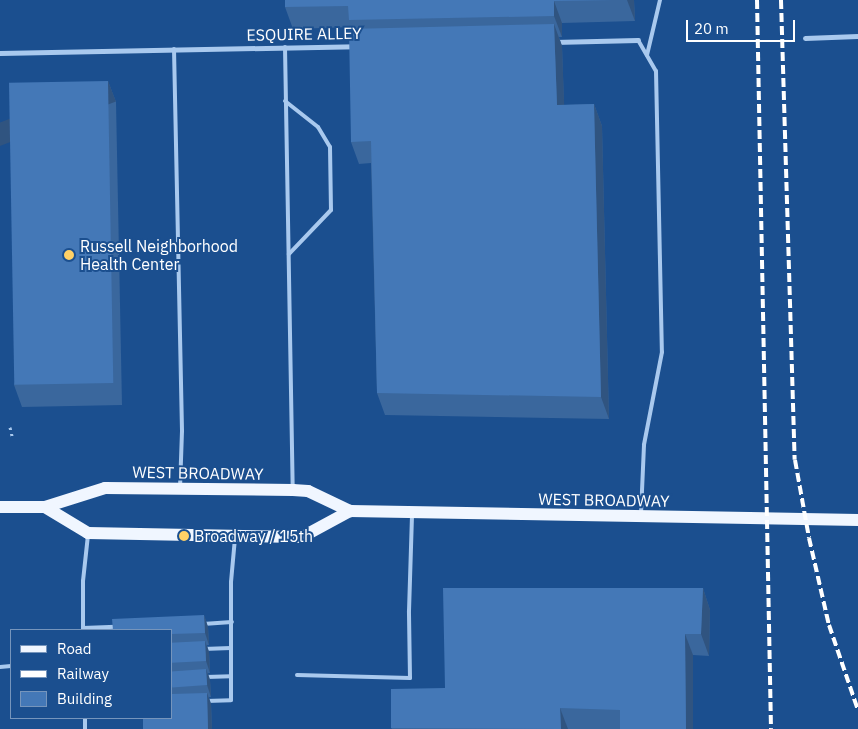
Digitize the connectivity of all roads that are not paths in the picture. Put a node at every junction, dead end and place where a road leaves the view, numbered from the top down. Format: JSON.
{"nodes":[{"id":1,"x":660,"y":0,"type":"edge"},
{"id":2,"x":858,"y":36,"type":"edge"},
{"id":3,"x":805,"y":38,"type":"dead end"},
{"id":4,"x":638,"y":40,"type":"joint"},
{"id":5,"x":550,"y":42,"type":"edge"},
{"id":6,"x":364,"y":45,"type":"edge"},
{"id":7,"x":285,"y":47,"type":"junction"},
{"id":8,"x":174,"y":49,"type":"junction"},
{"id":9,"x":0,"y":53,"type":"edge"},
{"id":10,"x":647,"y":55,"type":"junction"},
{"id":11,"x":285,"y":101,"type":"junction"},
{"id":12,"x":289,"y":254,"type":"junction"},
{"id":13,"x":180,"y":489,"type":"junction"},
{"id":14,"x":293,"y":490,"type":"junction"},
{"id":15,"x":0,"y":507,"type":"edge"},
{"id":16,"x":46,"y":507,"type":"junction"},
{"id":17,"x":350,"y":511,"type":"junction"},
{"id":18,"x":412,"y":512,"type":"junction"},
{"id":19,"x":640,"y":517,"type":"junction"},
{"id":20,"x":858,"y":520,"type":"edge"},
{"id":21,"x":88,"y":533,"type":"junction"},
{"id":22,"x":235,"y":536,"type":"junction"},
{"id":23,"x":232,"y":622,"type":"junction"},
{"id":24,"x":192,"y":624,"type":"edge"},
{"id":25,"x":123,"y":627,"type":"edge"},
{"id":26,"x":83,"y":629,"type":"edge"},
{"id":27,"x":231,"y":648,"type":"junction"},
{"id":28,"x":197,"y":649,"type":"edge"},
{"id":29,"x":297,"y":675,"type":"dead end"},
{"id":30,"x":231,"y":676,"type":"junction"},
{"id":31,"x":201,"y":677,"type":"edge"},
{"id":32,"x":201,"y":701,"type":"edge"}],
"edges":[{"from":1,"to":10,"type":"lane"},
{"from":2,"to":3,"type":"street"},
{"from":4,"to":5,"type":"street"},
{"from":4,"to":10,"type":"lane"},
{"from":6,"to":7,"type":"street","name":"ESQUIRE ALLEY"},
{"from":7,"to":8,"type":"street","name":"ESQUIRE ALLEY"},
{"from":7,"to":11,"type":"lane"},
{"from":8,"to":9,"type":"street","name":"ESQUIRE ALLEY"},
{"from":8,"to":13,"type":"lane"},
{"from":10,"to":19,"type":"lane"},
{"from":11,"to":12,"type":"lane"},
{"from":11,"to":12,"type":"lane"},
{"from":12,"to":14,"type":"lane"},
{"from":13,"to":14,"type":"main road","name":"WEST BROADWAY"},
{"from":13,"to":16,"type":"main road","name":"WEST BROADWAY"},
{"from":14,"to":17,"type":"main road","name":"WEST BROADWAY"},
{"from":15,"to":16,"type":"main road","name":"WEST BROADWAY"},
{"from":16,"to":21,"type":"main road"},
{"from":17,"to":18,"type":"main road","name":"WEST BROADWAY"},
{"from":17,"to":22,"type":"main road","name":"WEST BROADWAY"},
{"from":18,"to":19,"type":"main road","name":"WEST BROADWAY"},
{"from":18,"to":29,"type":"lane"},
{"from":19,"to":20,"type":"main road","name":"WEST BROADWAY"},
{"from":21,"to":22,"type":"main road","name":"WEST BROADWAY"},
{"from":21,"to":26,"type":"lane"},
{"from":22,"to":23,"type":"lane"},
{"from":23,"to":24,"type":"lane"},
{"from":23,"to":27,"type":"lane"},
{"from":25,"to":26,"type":"lane"},
{"from":27,"to":28,"type":"lane"},
{"from":27,"to":30,"type":"lane"},
{"from":30,"to":31,"type":"lane"},
{"from":30,"to":32,"type":"lane"}]}
